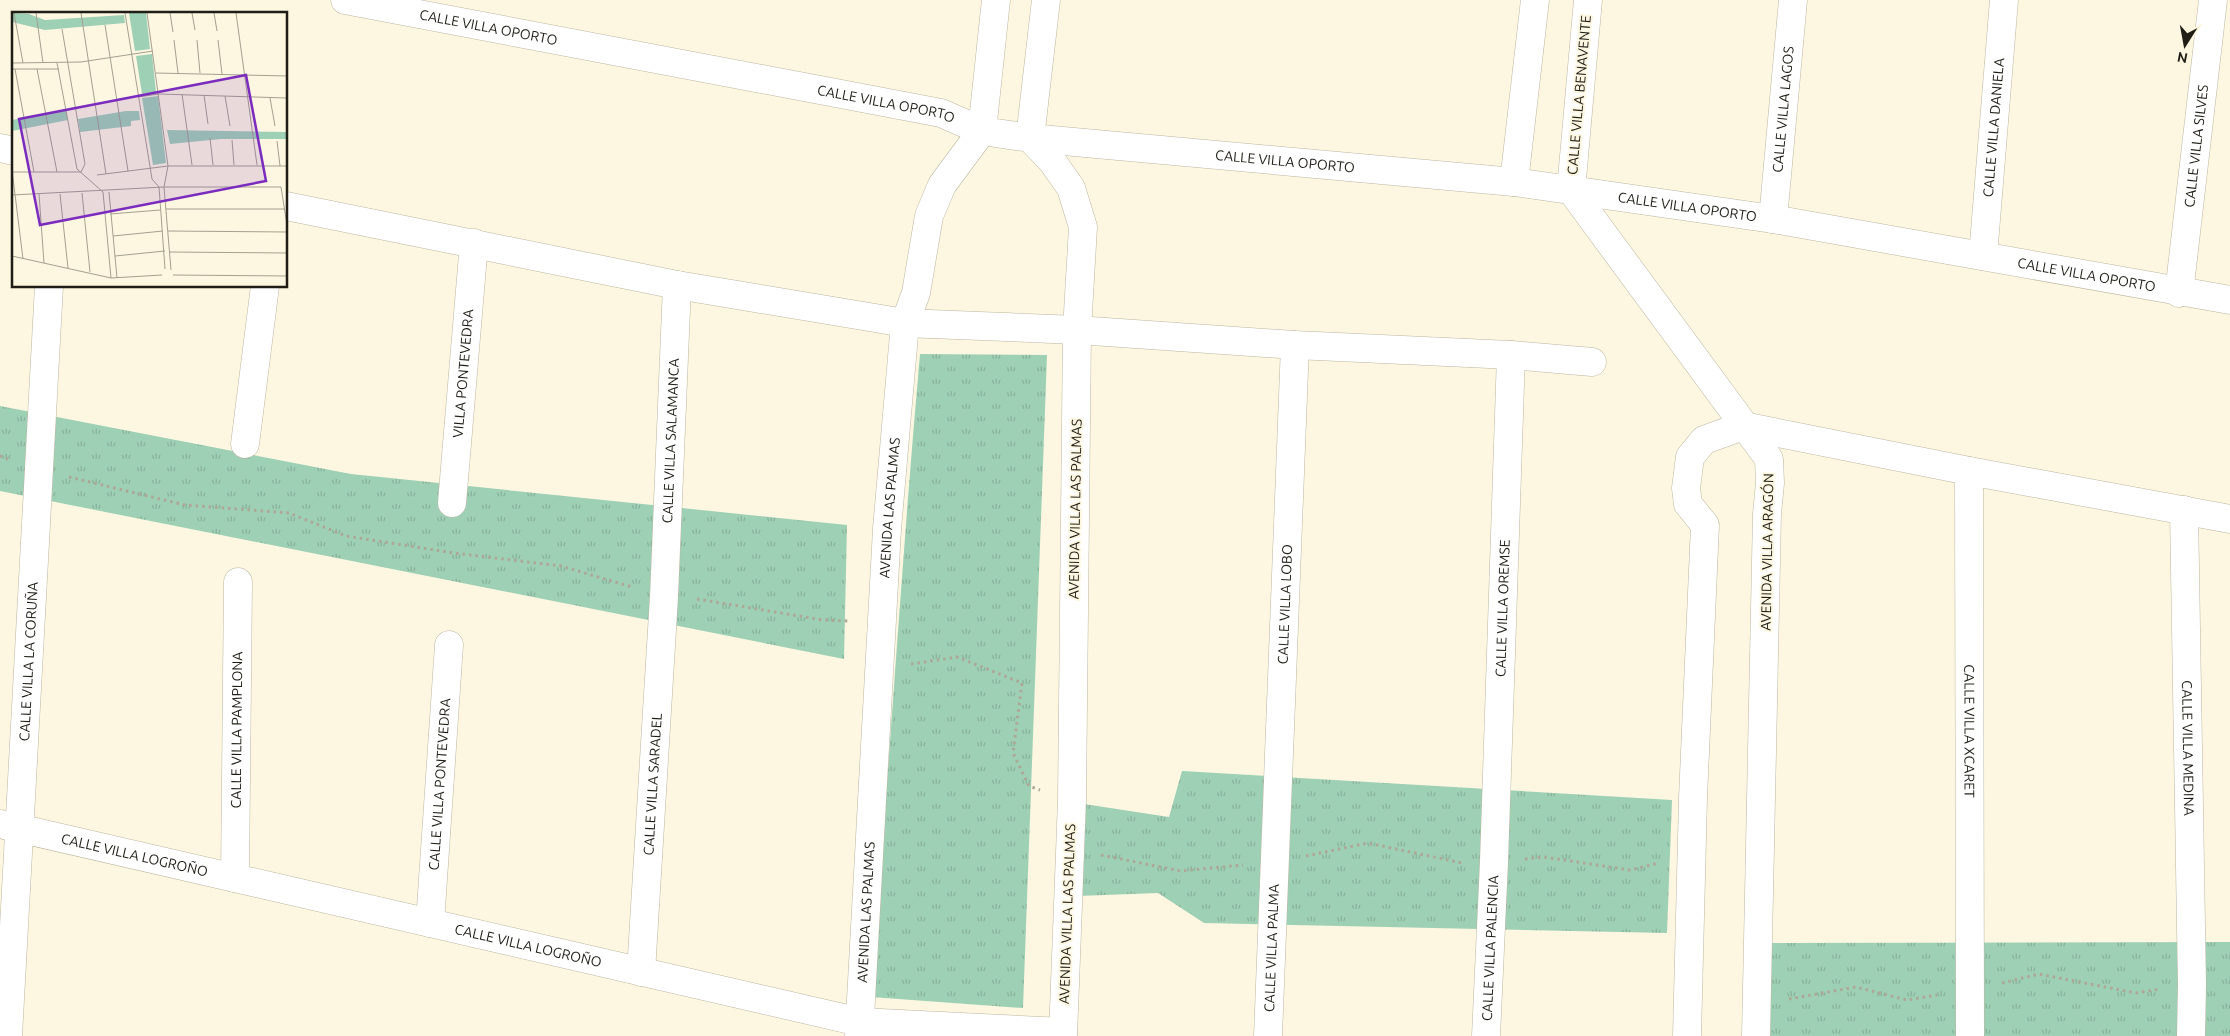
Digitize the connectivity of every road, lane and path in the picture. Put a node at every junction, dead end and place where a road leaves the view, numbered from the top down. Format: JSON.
{"nodes":[{"id":1,"x":345,"y":0,"type":"edge"},
{"id":2,"x":996,"y":0,"type":"edge"},
{"id":3,"x":1046,"y":0,"type":"edge"},
{"id":4,"x":1535,"y":0,"type":"edge"},
{"id":5,"x":1588,"y":0,"type":"edge"},
{"id":6,"x":1793,"y":0,"type":"edge"},
{"id":7,"x":2004,"y":0,"type":"edge"},
{"id":8,"x":2213,"y":0,"type":"edge"},
{"id":9,"x":982,"y":131,"type":"junction"},
{"id":10,"x":1030,"y":138,"type":"junction"},
{"id":11,"x":1514,"y":182,"type":"junction"},
{"id":12,"x":1571,"y":190,"type":"junction"},
{"id":13,"x":288,"y":206,"type":"edge"},
{"id":14,"x":1773,"y":219,"type":"junction"},
{"id":15,"x":474,"y":243,"type":"junction"},
{"id":16,"x":1983,"y":256,"type":"junction"},
{"id":17,"x":677,"y":285,"type":"junction"},
{"id":18,"x":50,"y":288,"type":"edge"},
{"id":19,"x":265,"y":288,"type":"edge"},
{"id":20,"x":2179,"y":293,"type":"junction"},
{"id":21,"x":2230,"y":300,"type":"edge"},
{"id":22,"x":905,"y":323,"type":"junction"},
{"id":23,"x":1077,"y":330,"type":"junction"},
{"id":24,"x":1296,"y":345,"type":"junction"},
{"id":25,"x":1511,"y":355,"type":"junction"},
{"id":26,"x":1592,"y":362,"type":"dead end"},
{"id":27,"x":1743,"y":426,"type":"junction"},
{"id":28,"x":245,"y":444,"type":"dead end"},
{"id":29,"x":0,"y":456,"type":"edge"},
{"id":30,"x":39,"y":469,"type":"junction"},
{"id":31,"x":1969,"y":471,"type":"junction"},
{"id":32,"x":452,"y":503,"type":"dead end"},
{"id":33,"x":2184,"y":510,"type":"junction"},
{"id":34,"x":2230,"y":519,"type":"edge"},
{"id":35,"x":238,"y":582,"type":"dead end"},
{"id":36,"x":664,"y":597,"type":"junction"},
{"id":37,"x":882,"y":622,"type":"junction"},
{"id":38,"x":449,"y":645,"type":"dead end"},
{"id":39,"x":879,"y":669,"type":"junction"},
{"id":40,"x":1072,"y":800,"type":"junction"},
{"id":41,"x":10,"y":827,"type":"edge"},
{"id":42,"x":1070,"y":853,"type":"junction"},
{"id":43,"x":1691,"y":855,"type":"junction"},
{"id":44,"x":1276,"y":862,"type":"junction"},
{"id":45,"x":1494,"y":862,"type":"junction"},
{"id":46,"x":235,"y":878,"type":"junction"},
{"id":47,"x":430,"y":923,"type":"junction"},
{"id":48,"x":641,"y":972,"type":"junction"},
{"id":49,"x":859,"y":1029,"type":"edge"},
{"id":50,"x":1063,"y":1034,"type":"edge"},
{"id":51,"x":8,"y":1036,"type":"edge"},
{"id":52,"x":1268,"y":1036,"type":"edge"},
{"id":53,"x":1486,"y":1036,"type":"edge"},
{"id":54,"x":1687,"y":1036,"type":"edge"},
{"id":55,"x":1756,"y":1036,"type":"edge"},
{"id":56,"x":1970,"y":1036,"type":"edge"},
{"id":57,"x":2191,"y":1036,"type":"edge"}],
"edges":[{"from":1,"to":9,"type":"street","name":"CALLE VILLA OPORTO"},
{"from":2,"to":9,"type":"street"},
{"from":3,"to":10,"type":"street"},
{"from":4,"to":11,"type":"street"},
{"from":5,"to":12,"type":"street","name":"CALLE VILLA BENAVENTE"},
{"from":6,"to":14,"type":"street","name":"CALLE VILLA LAGOS"},
{"from":7,"to":16,"type":"street","name":"CALLE VILLA DANIELA"},
{"from":8,"to":20,"type":"street","name":"CALLE VILLA SILVES"},
{"from":9,"to":10,"type":"street","name":"CALLE VILLA OPORTO"},
{"from":9,"to":22,"type":"street","name":"AVENIDA LAS PALMAS"},
{"from":10,"to":11,"type":"street","name":"CALLE VILLA OPORTO"},
{"from":10,"to":23,"type":"street","name":"AVENIDA VILLA LAS PALMAS"},
{"from":11,"to":12,"type":"street","name":"CALLE VILLA OPORTO"},
{"from":12,"to":14,"type":"street","name":"CALLE VILLA OPORTO"},
{"from":12,"to":27,"type":"street","name":"AVENIDA VILLA ARAGÓN"},
{"from":13,"to":15,"type":"street"},
{"from":14,"to":16,"type":"street","name":"CALLE VILLA OPORTO"},
{"from":15,"to":17,"type":"street"},
{"from":15,"to":32,"type":"street","name":"VILLA PONTEVEDRA"},
{"from":16,"to":20,"type":"street","name":"CALLE VILLA OPORTO"},
{"from":17,"to":22,"type":"street"},
{"from":17,"to":36,"type":"street","name":"CALLE VILLA SALAMANCA"},
{"from":18,"to":30,"type":"street","name":"CALLE VILLA LA CORUÑA"},
{"from":19,"to":28,"type":"street"},
{"from":20,"to":21,"type":"street","name":"CALLE VILLA OPORTO"},
{"from":22,"to":23,"type":"street"},
{"from":22,"to":37,"type":"street","name":"AVENIDA LAS PALMAS"},
{"from":23,"to":24,"type":"street"},
{"from":23,"to":40,"type":"street","name":"AVENIDA VILLA LAS PALMAS"},
{"from":24,"to":25,"type":"street"},
{"from":24,"to":44,"type":"street","name":"CALLE VILLA LOBO"},
{"from":25,"to":26,"type":"street"},
{"from":25,"to":45,"type":"street","name":"CALLE VILLA OREMSE"},
{"from":27,"to":31,"type":"street"},
{"from":27,"to":43,"type":"street"},
{"from":27,"to":55,"type":"street","name":"AVENIDA VILLA ARAGÓN"},
{"from":29,"to":30,"type":"path"},
{"from":30,"to":36,"type":"path"},
{"from":30,"to":41,"type":"street","name":"CALLE VILLA LA CORUÑA"},
{"from":31,"to":33,"type":"street"},
{"from":31,"to":56,"type":"street","name":"CALLE VILLA XCARET"},
{"from":33,"to":34,"type":"street"},
{"from":33,"to":57,"type":"street","name":"CALLE VILLA MEDINA"},
{"from":35,"to":46,"type":"street","name":"CALLE VILLA PAMPLONA"},
{"from":36,"to":37,"type":"path"},
{"from":36,"to":48,"type":"street","name":"CALLE VILLA SARADEL"},
{"from":37,"to":39,"type":"street","name":"AVENIDA LAS PALMAS"},
{"from":38,"to":47,"type":"street","name":"CALLE VILLA PONTEVEDRA"},
{"from":39,"to":40,"type":"path"},
{"from":39,"to":49,"type":"street","name":"AVENIDA LAS PALMAS"},
{"from":40,"to":42,"type":"street","name":"AVENIDA VILLA LAS PALMAS"},
{"from":41,"to":46,"type":"street","name":"CALLE VILLA LOGROÑO"},
{"from":41,"to":51,"type":"street","name":"CALLE VILLA LA CORUÑA"},
{"from":42,"to":44,"type":"path"},
{"from":42,"to":50,"type":"street","name":"AVENIDA VILLA LAS PALMAS"},
{"from":43,"to":45,"type":"path"},
{"from":43,"to":54,"type":"street"},
{"from":44,"to":45,"type":"path"},
{"from":44,"to":52,"type":"street","name":"CALLE VILLA PALMA"},
{"from":45,"to":53,"type":"street","name":"CALLE VILLA PALENCIA"},
{"from":46,"to":47,"type":"street","name":"CALLE VILLA LOGROÑO"},
{"from":47,"to":48,"type":"street","name":"CALLE VILLA LOGROÑO"},
{"from":48,"to":49,"type":"street","name":"CALLE VILLA LOGROÑO"},
{"from":49,"to":50,"type":"street","name":"CALLE VILLA LOGROÑO"}]}
